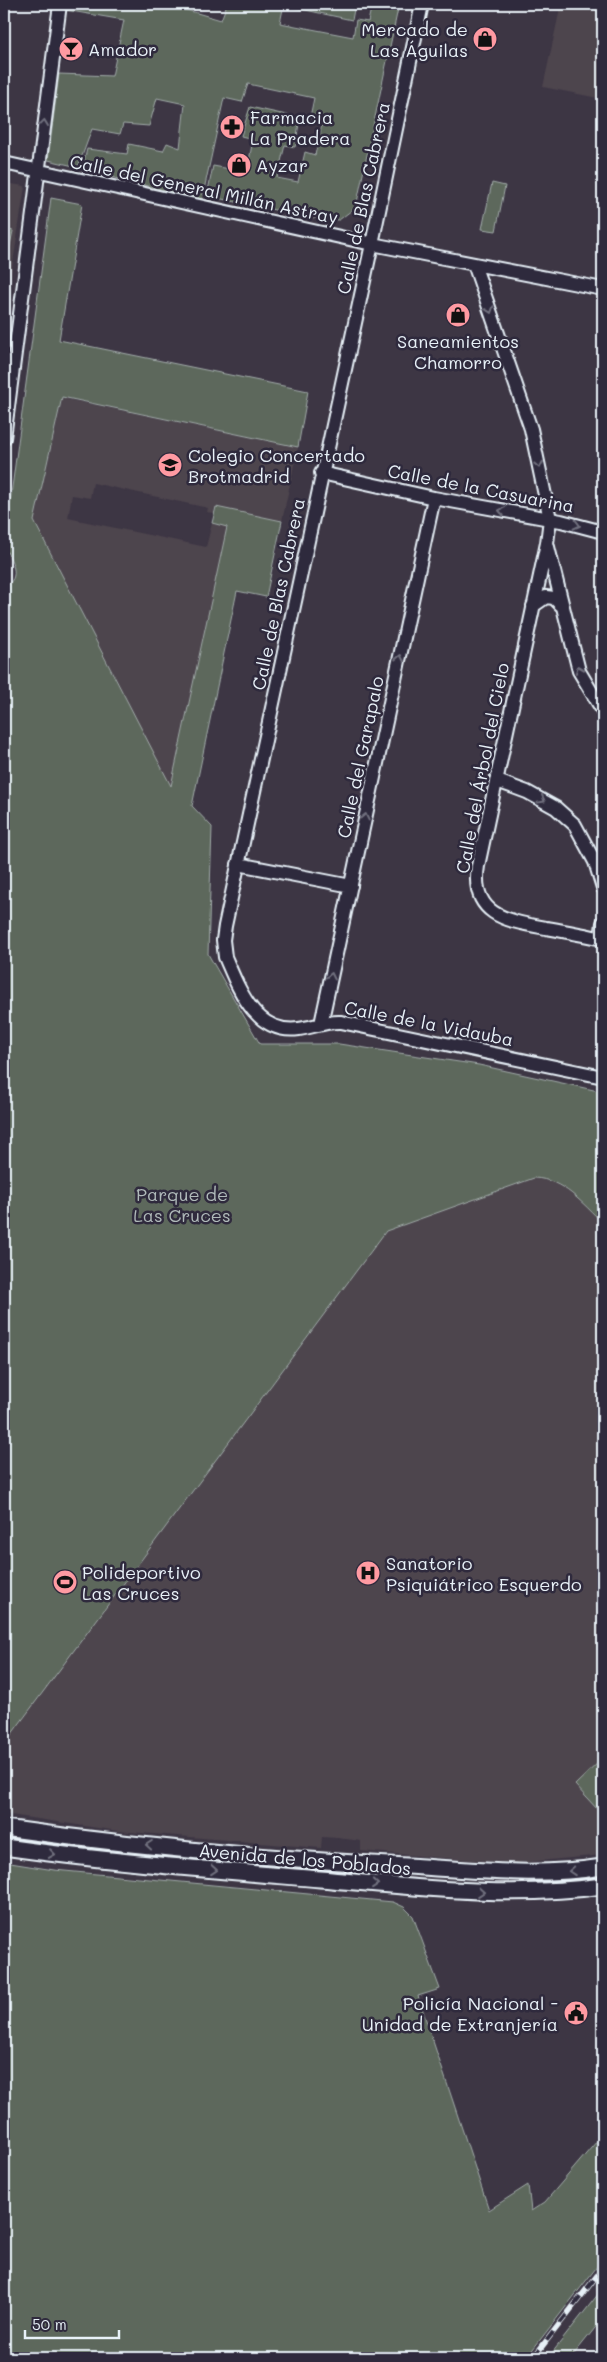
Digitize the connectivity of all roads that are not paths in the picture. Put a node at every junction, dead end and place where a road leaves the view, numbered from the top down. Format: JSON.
{"nodes":[{"id":1,"x":60,"y":4,"type":"edge"},
{"id":2,"x":422,"y":4,"type":"edge"},
{"id":3,"x":4,"y":164,"type":"edge"},
{"id":4,"x":38,"y":171,"type":"junction"},
{"id":5,"x":372,"y":244,"type":"junction"},
{"id":6,"x":474,"y":264,"type":"junction"},
{"id":7,"x":603,"y":289,"type":"edge"},
{"id":8,"x":9,"y":357,"type":"edge"},
{"id":9,"x":4,"y":438,"type":"edge"},
{"id":10,"x":321,"y":473,"type":"junction"},
{"id":11,"x":434,"y":498,"type":"junction"},
{"id":12,"x":550,"y":519,"type":"junction"},
{"id":13,"x":603,"y":532,"type":"edge"},
{"id":14,"x":547,"y":543,"type":"junction"},
{"id":15,"x":561,"y":605,"type":"junction"},
{"id":16,"x":533,"y":606,"type":"junction"},
{"id":17,"x":602,"y":705,"type":"edge"},
{"id":18,"x":497,"y":781,"type":"junction"},
{"id":19,"x":238,"y":864,"type":"junction"},
{"id":20,"x":350,"y":886,"type":"junction"},
{"id":21,"x":603,"y":888,"type":"edge"},
{"id":22,"x":603,"y":922,"type":"edge"},
{"id":23,"x":602,"y":939,"type":"edge"},
{"id":24,"x":225,"y":957,"type":"joint"},
{"id":25,"x":321,"y":1024,"type":"junction"},
{"id":26,"x":603,"y":1077,"type":"edge"},
{"id":27,"x":4,"y":1828,"type":"edge"},
{"id":28,"x":4,"y":1846,"type":"edge"},
{"id":29,"x":603,"y":1867,"type":"edge"},
{"id":30,"x":603,"y":1886,"type":"edge"}],
"edges":[{"from":4,"to":1,"type":"street","one_way":true},
{"from":2,"to":5,"type":"street","name":"Calle de Blas Cabrera"},
{"from":3,"to":4,"type":"street","name":"Calle del General Millán Astray"},
{"from":4,"to":5,"type":"street","name":"Calle del General Millán Astray"},
{"from":4,"to":8,"type":"street"},
{"from":5,"to":6,"type":"street","name":"Calle del General Millán Astray"},
{"from":5,"to":10,"type":"street","name":"Calle de Blas Cabrera"},
{"from":6,"to":7,"type":"street","name":"Calle del General Millán Astray"},
{"from":6,"to":12,"type":"street","one_way":true},
{"from":8,"to":9,"type":"street"},
{"from":10,"to":11,"type":"street","name":"Calle de la Casuarina"},
{"from":10,"to":19,"type":"street","name":"Calle de Blas Cabrera"},
{"from":12,"to":11,"type":"street","name":"Calle de la Casuarina","one_way":true},
{"from":20,"to":11,"type":"street","name":"Calle del Garapalo","one_way":true},
{"from":12,"to":13,"type":"street","name":"Calle de la Casuarina","one_way":true},
{"from":12,"to":14,"type":"street"},
{"from":14,"to":15,"type":"street"},
{"from":14,"to":16,"type":"street","name":"Calle del Árbol del Cielo"},
{"from":15,"to":16,"type":"street"},
{"from":17,"to":15,"type":"street","one_way":true},
{"from":16,"to":18,"type":"street","name":"Calle del Árbol del Cielo"},
{"from":18,"to":21,"type":"street","one_way":true},
{"from":18,"to":23,"type":"street","name":"Calle del Árbol del Cielo"},
{"from":19,"to":20,"type":"street"},
{"from":19,"to":24,"type":"street","name":"Calle de Blas Cabrera"},
{"from":25,"to":20,"type":"street","name":"Calle del Garapalo","one_way":true},
{"from":22,"to":23,"type":"street"},
{"from":24,"to":25,"type":"street","name":"Calle de la Vidauba"},
{"from":25,"to":26,"type":"street","name":"Calle de la Vidauba"},
{"from":29,"to":27,"type":"main road","name":"Avenida de los Poblados","one_way":true},
{"from":28,"to":30,"type":"main road","name":"Avenida de los Poblados","one_way":true}]}
